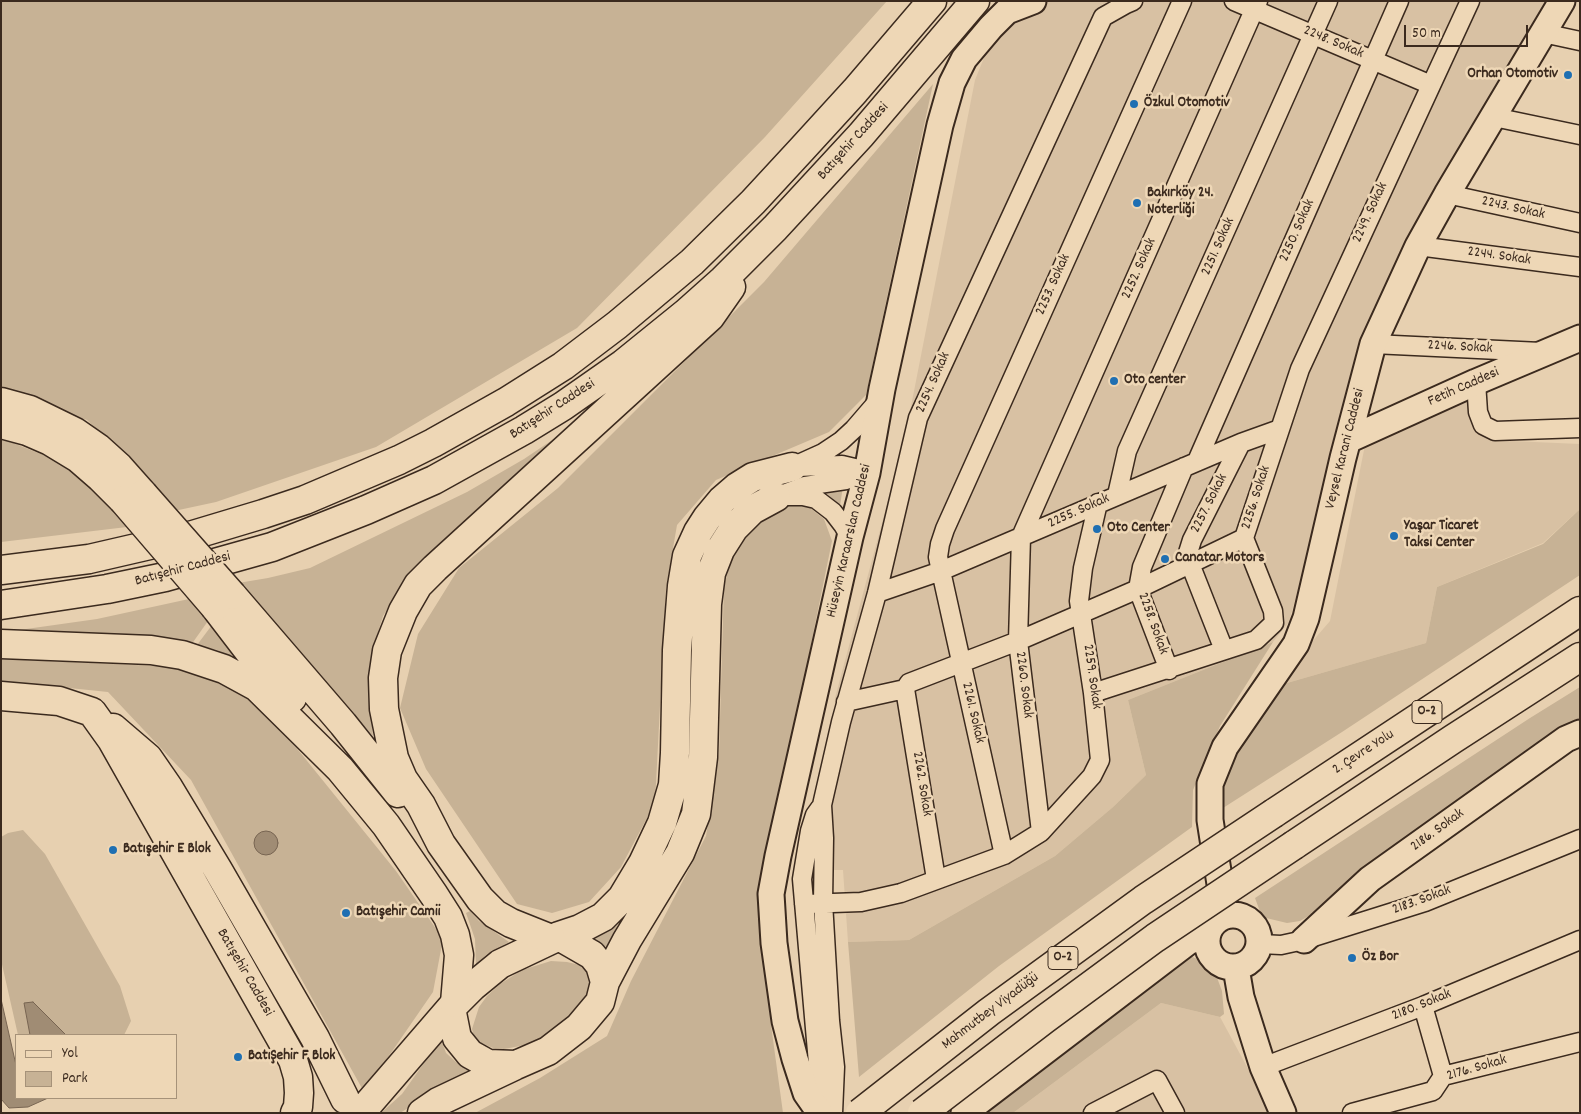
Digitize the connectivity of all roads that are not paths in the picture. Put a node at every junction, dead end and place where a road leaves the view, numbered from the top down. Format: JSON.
{"nodes":[{"id":1,"x":932,"y":1,"type":"edge"},
{"id":2,"x":975,"y":1,"type":"edge"},
{"id":3,"x":1033,"y":1,"type":"edge"},
{"id":4,"x":1133,"y":1,"type":"edge"},
{"id":5,"x":1182,"y":1,"type":"edge"},
{"id":6,"x":1234,"y":1,"type":"edge"},
{"id":7,"x":1328,"y":1,"type":"edge"},
{"id":8,"x":1399,"y":1,"type":"edge"},
{"id":9,"x":1470,"y":1,"type":"edge"},
{"id":10,"x":1562,"y":1,"type":"edge"},
{"id":11,"x":1257,"y":6,"type":"edge"},
{"id":12,"x":1543,"y":33,"type":"junction"},
{"id":13,"x":1314,"y":35,"type":"junction"},
{"id":14,"x":1580,"y":40,"type":"edge"},
{"id":15,"x":1372,"y":61,"type":"junction"},
{"id":16,"x":1431,"y":85,"type":"junction"},
{"id":17,"x":1494,"y":117,"type":"junction"},
{"id":18,"x":1580,"y":134,"type":"edge"},
{"id":19,"x":1447,"y":194,"type":"junction"},
{"id":20,"x":1580,"y":223,"type":"edge"},
{"id":21,"x":1418,"y":246,"type":"junction"},
{"id":22,"x":745,"y":258,"type":"junction"},
{"id":23,"x":1580,"y":267,"type":"edge"},
{"id":24,"x":1580,"y":338,"type":"edge"},
{"id":25,"x":1373,"y":344,"type":"junction"},
{"id":26,"x":1547,"y":352,"type":"junction"},
{"id":27,"x":1476,"y":382,"type":"junction"},
{"id":28,"x":881,"y":398,"type":"junction"},
{"id":29,"x":1,"y":402,"type":"edge"},
{"id":30,"x":1,"y":424,"type":"edge"},
{"id":31,"x":1580,"y":428,"type":"edge"},
{"id":32,"x":1280,"y":429,"type":"junction"},
{"id":33,"x":1348,"y":440,"type":"junction"},
{"id":34,"x":1241,"y":442,"type":"junction"},
{"id":35,"x":1191,"y":464,"type":"junction"},
{"id":36,"x":792,"y":467,"type":"junction"},
{"id":37,"x":867,"y":474,"type":"junction"},
{"id":38,"x":1117,"y":495,"type":"junction"},
{"id":39,"x":133,"y":497,"type":"junction"},
{"id":40,"x":776,"y":497,"type":"junction"},
{"id":41,"x":1098,"y":503,"type":"junction"},
{"id":42,"x":850,"y":538,"type":"junction"},
{"id":43,"x":1020,"y":538,"type":"junction"},
{"id":44,"x":1244,"y":538,"type":"junction"},
{"id":45,"x":1189,"y":564,"type":"junction"},
{"id":46,"x":7,"y":569,"type":"edge"},
{"id":47,"x":941,"y":571,"type":"junction"},
{"id":48,"x":1138,"y":589,"type":"junction"},
{"id":49,"x":877,"y":593,"type":"junction"},
{"id":50,"x":223,"y":601,"type":"junction"},
{"id":51,"x":1,"y":605,"type":"edge"},
{"id":52,"x":1580,"y":611,"type":"edge"},
{"id":53,"x":1081,"y":612,"type":"junction"},
{"id":54,"x":1018,"y":641,"type":"junction"},
{"id":55,"x":1,"y":644,"type":"edge"},
{"id":56,"x":1224,"y":650,"type":"junction"},
{"id":57,"x":1580,"y":657,"type":"edge"},
{"id":58,"x":960,"y":662,"type":"junction"},
{"id":59,"x":1169,"y":670,"type":"junction"},
{"id":60,"x":906,"y":689,"type":"junction"},
{"id":61,"x":1093,"y":693,"type":"junction"},
{"id":62,"x":1,"y":696,"type":"edge"},
{"id":63,"x":846,"y":702,"type":"junction"},
{"id":64,"x":92,"y":712,"type":"junction"},
{"id":65,"x":1580,"y":733,"type":"edge"},
{"id":66,"x":340,"y":769,"type":"junction"},
{"id":67,"x":822,"y":805,"type":"junction"},
{"id":68,"x":1274,"y":813,"type":"joint"},
{"id":69,"x":1041,"y":832,"type":"junction"},
{"id":70,"x":1580,"y":839,"type":"edge"},
{"id":71,"x":441,"y":844,"type":"junction"},
{"id":72,"x":1004,"y":854,"type":"junction"},
{"id":73,"x":936,"y":879,"type":"junction"},
{"id":74,"x":823,"y":902,"type":"junction"},
{"id":75,"x":804,"y":904,"type":"junction"},
{"id":76,"x":1225,"y":916,"type":"junction"},
{"id":77,"x":1208,"y":934,"type":"junction"},
{"id":78,"x":555,"y":938,"type":"junction"},
{"id":79,"x":1304,"y":940,"type":"junction"},
{"id":80,"x":1580,"y":940,"type":"edge"},
{"id":81,"x":1260,"y":944,"type":"junction"},
{"id":82,"x":1236,"y":968,"type":"junction"},
{"id":83,"x":605,"y":982,"type":"junction"},
{"id":84,"x":453,"y":1006,"type":"junction"},
{"id":85,"x":1423,"y":1006,"type":"junction"},
{"id":86,"x":1580,"y":1042,"type":"edge"},
{"id":87,"x":516,"y":1066,"type":"junction"},
{"id":88,"x":1263,"y":1067,"type":"junction"},
{"id":89,"x":1443,"y":1076,"type":"junction"},
{"id":90,"x":351,"y":1108,"type":"edge"},
{"id":91,"x":295,"y":1113,"type":"edge"},
{"id":92,"x":422,"y":1113,"type":"edge"},
{"id":93,"x":820,"y":1113,"type":"edge"},
{"id":94,"x":827,"y":1113,"type":"edge"},
{"id":95,"x":832,"y":1113,"type":"edge"},
{"id":96,"x":860,"y":1113,"type":"edge"},
{"id":97,"x":922,"y":1113,"type":"edge"},
{"id":98,"x":964,"y":1113,"type":"edge"},
{"id":99,"x":1093,"y":1113,"type":"edge"},
{"id":100,"x":1175,"y":1113,"type":"edge"},
{"id":101,"x":1283,"y":1113,"type":"edge"},
{"id":102,"x":1352,"y":1113,"type":"edge"}],
"edges":[{"from":1,"to":46,"type":"main road","name":"Batışehir Caddesi"},
{"from":2,"to":22,"type":"main road","name":"Batışehir Caddesi"},
{"from":3,"to":28,"type":"main road","name":"Hüseyin Karaarslan Caddesi"},
{"from":4,"to":49,"type":"street","name":"2254. Sokak"},
{"from":5,"to":47,"type":"street","name":"2253. Sokak"},
{"from":6,"to":11,"type":"street","name":"2248. Sokak"},
{"from":7,"to":13,"type":"street","name":"2251. Sokak"},
{"from":8,"to":15,"type":"street","name":"2250. Sokak"},
{"from":9,"to":16,"type":"street","name":"2249. Sokak"},
{"from":10,"to":12,"type":"main road","name":"Veysel Karani Caddesi"},
{"from":11,"to":13,"type":"street","name":"2248. Sokak"},
{"from":11,"to":43,"type":"street","name":"2252. Sokak"},
{"from":12,"to":14,"type":"street"},
{"from":12,"to":17,"type":"main road","name":"Veysel Karani Caddesi"},
{"from":13,"to":15,"type":"street","name":"2248. Sokak"},
{"from":13,"to":38,"type":"street","name":"2251. Sokak"},
{"from":15,"to":16,"type":"street","name":"2248. Sokak"},
{"from":15,"to":35,"type":"street","name":"2250. Sokak"},
{"from":16,"to":32,"type":"street","name":"2249. Sokak"},
{"from":17,"to":18,"type":"street"},
{"from":17,"to":19,"type":"main road","name":"Veysel Karani Caddesi"},
{"from":19,"to":20,"type":"street","name":"2243. Sokak"},
{"from":19,"to":21,"type":"main road","name":"Veysel Karani Caddesi"},
{"from":21,"to":23,"type":"street","name":"2244. Sokak"},
{"from":21,"to":25,"type":"main road","name":"Veysel Karani Caddesi"},
{"from":22,"to":51,"type":"main road","name":"Batışehir Caddesi"},
{"from":22,"to":71,"type":"main road"},
{"from":24,"to":26,"type":"main road","name":"Fetih Caddesi"},
{"from":25,"to":26,"type":"street","name":"2246. Sokak"},
{"from":25,"to":33,"type":"main road","name":"Veysel Karani Caddesi"},
{"from":26,"to":27,"type":"main road","name":"Fetih Caddesi"},
{"from":27,"to":31,"type":"street"},
{"from":27,"to":33,"type":"main road","name":"Fetih Caddesi"},
{"from":28,"to":36,"type":"street"},
{"from":28,"to":37,"type":"main road","name":"Hüseyin Karaarslan Caddesi"},
{"from":29,"to":39,"type":"main road"},
{"from":30,"to":39,"type":"main road"},
{"from":32,"to":34,"type":"street","name":"2255. Sokak"},
{"from":32,"to":44,"type":"street","name":"2256. Sokak"},
{"from":33,"to":76,"type":"main road","name":"Veysel Karani Caddesi"},
{"from":34,"to":35,"type":"street","name":"2255. Sokak"},
{"from":34,"to":45,"type":"street","name":"2257. Sokak"},
{"from":35,"to":38,"type":"street","name":"2255. Sokak"},
{"from":35,"to":48,"type":"street","name":"2258. Sokak"},
{"from":36,"to":37,"type":"street"},
{"from":36,"to":78,"type":"main road"},
{"from":37,"to":40,"type":"street"},
{"from":37,"to":42,"type":"main road","name":"Hüseyin Karaarslan Caddesi"},
{"from":38,"to":41,"type":"street","name":"2255. Sokak"},
{"from":39,"to":50,"type":"main road","bridge":true},
{"from":40,"to":42,"type":"street"},
{"from":40,"to":83,"type":"main road"},
{"from":41,"to":43,"type":"street","name":"2255. Sokak"},
{"from":41,"to":53,"type":"street","name":"2259. Sokak"},
{"from":42,"to":93,"type":"main road","name":"Hüseyin Karaarslan Caddesi"},
{"from":43,"to":47,"type":"street","name":"2255. Sokak"},
{"from":43,"to":54,"type":"street","name":"2260. Sokak"},
{"from":44,"to":45,"type":"street"},
{"from":44,"to":56,"type":"street","name":"2256. Sokak"},
{"from":45,"to":48,"type":"street"},
{"from":45,"to":56,"type":"street","name":"2257. Sokak"},
{"from":47,"to":49,"type":"street","name":"2255. Sokak"},
{"from":47,"to":58,"type":"street","name":"2261. Sokak"},
{"from":48,"to":53,"type":"street"},
{"from":48,"to":59,"type":"street","name":"2258. Sokak"},
{"from":49,"to":63,"type":"street","name":"2254. Sokak"},
{"from":50,"to":66,"type":"main road"},
{"from":50,"to":71,"type":"main road"},
{"from":52,"to":68,"type":"main road","name":"2. Çevre Yolu","number":"O-2"},
{"from":53,"to":54,"type":"street"},
{"from":53,"to":61,"type":"street","name":"2259. Sokak"},
{"from":54,"to":58,"type":"street"},
{"from":54,"to":69,"type":"street","name":"2260. Sokak"},
{"from":55,"to":66,"type":"main road"},
{"from":56,"to":59,"type":"street"},
{"from":57,"to":97,"type":"main road","number":"O-2","bridge":true},
{"from":58,"to":60,"type":"street"},
{"from":58,"to":72,"type":"street","name":"2261. Sokak"},
{"from":59,"to":61,"type":"street"},
{"from":60,"to":63,"type":"street"},
{"from":60,"to":73,"type":"street","name":"2262. Sokak"},
{"from":61,"to":69,"type":"street","name":"2259. Sokak"},
{"from":62,"to":64,"type":"main road"},
{"from":63,"to":67,"type":"street","name":"2254. Sokak"},
{"from":64,"to":90,"type":"main road"},
{"from":64,"to":91,"type":"main road","name":"Batışehir Caddesi"},
{"from":65,"to":79,"type":"main road","name":"2186. Sokak"},
{"from":66,"to":84,"type":"main road"},
{"from":67,"to":74,"type":"street"},
{"from":67,"to":75,"type":"street"},
{"from":68,"to":96,"type":"main road","name":"Mahmutbey Viyadüğü","number":"O-2","bridge":true},
{"from":69,"to":72,"type":"street","name":"2259. Sokak"},
{"from":70,"to":79,"type":"street","name":"2183. Sokak"},
{"from":71,"to":78,"type":"main road"},
{"from":72,"to":73,"type":"street","name":"2259. Sokak"},
{"from":73,"to":74,"type":"street","name":"2259. Sokak"},
{"from":74,"to":75,"type":"street","name":"2259. Sokak"},
{"from":74,"to":95,"type":"street"},
{"from":75,"to":94,"type":"street"},
{"from":76,"to":77,"type":"main road"},
{"from":76,"to":81,"type":"main road"},
{"from":77,"to":82,"type":"main road"},
{"from":77,"to":98,"type":"main road"},
{"from":78,"to":83,"type":"main road"},
{"from":78,"to":84,"type":"main road"},
{"from":79,"to":81,"type":"street","name":"2183. Sokak"},
{"from":80,"to":85,"type":"street","name":"2180. Sokak"},
{"from":81,"to":82,"type":"main road"},
{"from":82,"to":88,"type":"main road"},
{"from":83,"to":87,"type":"main road"},
{"from":84,"to":87,"type":"main road"},
{"from":84,"to":90,"type":"main road"},
{"from":85,"to":88,"type":"street","name":"2180. Sokak"},
{"from":85,"to":89,"type":"street"},
{"from":86,"to":89,"type":"street","name":"2176. Sokak"},
{"from":87,"to":92,"type":"main road"},
{"from":88,"to":101,"type":"main road"},
{"from":89,"to":102,"type":"street","name":"2176. Sokak"},
{"from":99,"to":100,"type":"street"}]}
